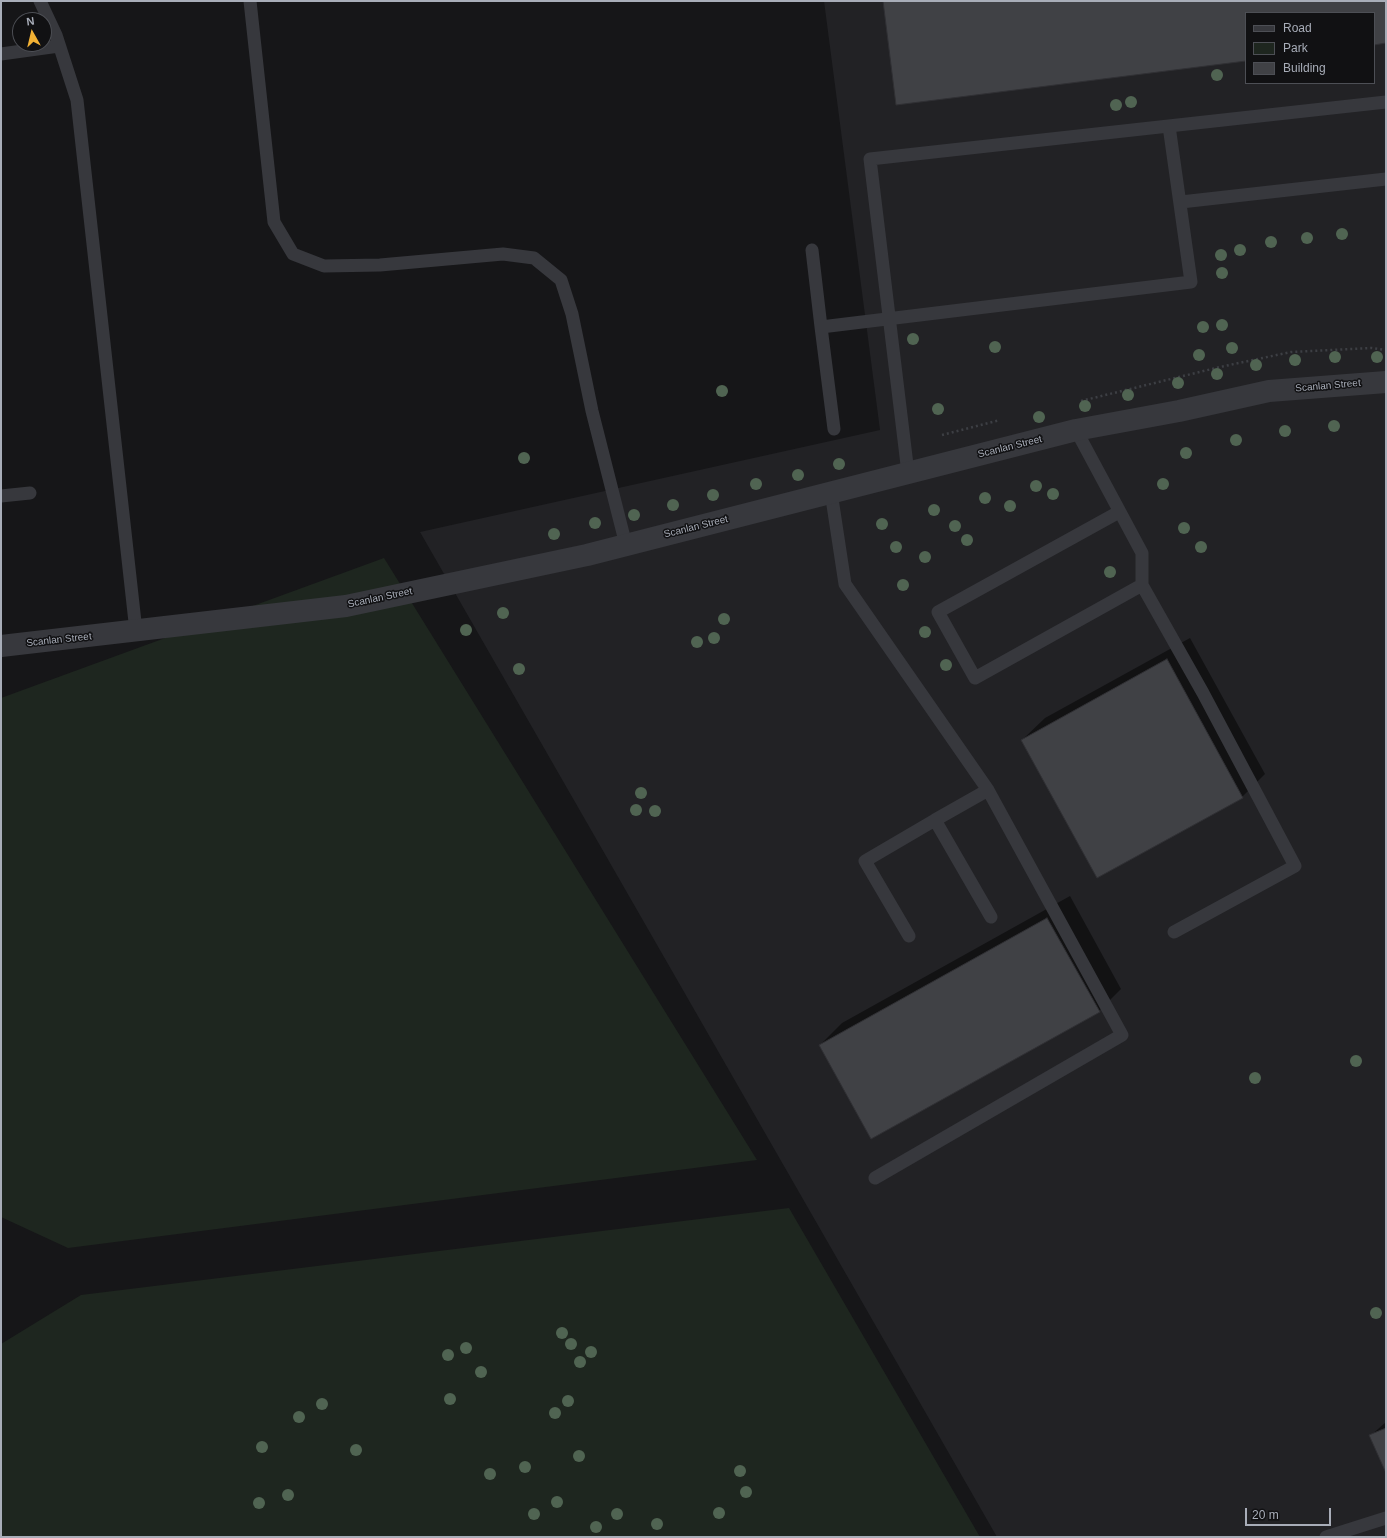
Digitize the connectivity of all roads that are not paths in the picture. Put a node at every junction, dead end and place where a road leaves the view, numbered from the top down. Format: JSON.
{"nodes":[{"id":1,"x":40,"y":1,"type":"edge"},
{"id":2,"x":250,"y":1,"type":"edge"},
{"id":3,"x":60,"y":46,"type":"junction"},
{"id":4,"x":1,"y":54,"type":"edge"},
{"id":5,"x":1386,"y":102,"type":"edge"},
{"id":6,"x":1169,"y":126,"type":"junction"},
{"id":7,"x":1386,"y":179,"type":"edge"},
{"id":8,"x":1181,"y":202,"type":"junction"},
{"id":9,"x":812,"y":250,"type":"dead end"},
{"id":10,"x":889,"y":318,"type":"junction"},
{"id":11,"x":821,"y":327,"type":"junction"},
{"id":12,"x":1386,"y":382,"type":"edge"},
{"id":13,"x":834,"y":429,"type":"dead end"},
{"id":14,"x":1076,"y":430,"type":"junction"},
{"id":15,"x":908,"y":473,"type":"junction"},
{"id":16,"x":831,"y":492,"type":"junction"},
{"id":17,"x":30,"y":493,"type":"dead end"},
{"id":18,"x":1,"y":496,"type":"edge"},
{"id":19,"x":1119,"y":512,"type":"junction"},
{"id":20,"x":626,"y":545,"type":"junction"},
{"id":21,"x":1142,"y":585,"type":"junction"},
{"id":22,"x":136,"y":631,"type":"junction"},
{"id":23,"x":1,"y":646,"type":"edge"},
{"id":24,"x":988,"y":790,"type":"junction"},
{"id":25,"x":935,"y":820,"type":"junction"},
{"id":26,"x":991,"y":917,"type":"dead end"},
{"id":27,"x":1174,"y":932,"type":"dead end"},
{"id":28,"x":909,"y":936,"type":"dead end"},
{"id":29,"x":875,"y":1178,"type":"dead end"},
{"id":30,"x":1386,"y":1518,"type":"edge"},
{"id":31,"x":1326,"y":1537,"type":"edge"}],
"edges":[{"from":1,"to":3,"type":"lane"},
{"from":2,"to":20,"type":"lane"},
{"from":3,"to":4,"type":"lane"},
{"from":3,"to":22,"type":"lane"},
{"from":5,"to":6,"type":"lane"},
{"from":6,"to":8,"type":"lane"},
{"from":6,"to":10,"type":"lane"},
{"from":7,"to":8,"type":"lane"},
{"from":8,"to":10,"type":"lane"},
{"from":9,"to":11,"type":"lane"},
{"from":10,"to":11,"type":"lane"},
{"from":10,"to":15,"type":"lane"},
{"from":11,"to":13,"type":"lane"},
{"from":12,"to":14,"type":"street","name":"Scanlan Street"},
{"from":14,"to":15,"type":"street","name":"Scanlan Street"},
{"from":14,"to":19,"type":"lane"},
{"from":15,"to":16,"type":"street","name":"Scanlan Street"},
{"from":16,"to":20,"type":"street","name":"Scanlan Street"},
{"from":16,"to":24,"type":"lane"},
{"from":17,"to":18,"type":"lane"},
{"from":19,"to":21,"type":"lane"},
{"from":19,"to":21,"type":"lane"},
{"from":20,"to":22,"type":"street","name":"Scanlan Street"},
{"from":21,"to":27,"type":"lane"},
{"from":22,"to":23,"type":"street","name":"Scanlan Street"},
{"from":24,"to":25,"type":"lane"},
{"from":24,"to":29,"type":"lane"},
{"from":25,"to":26,"type":"lane"},
{"from":25,"to":28,"type":"lane"},
{"from":30,"to":31,"type":"lane"}]}
